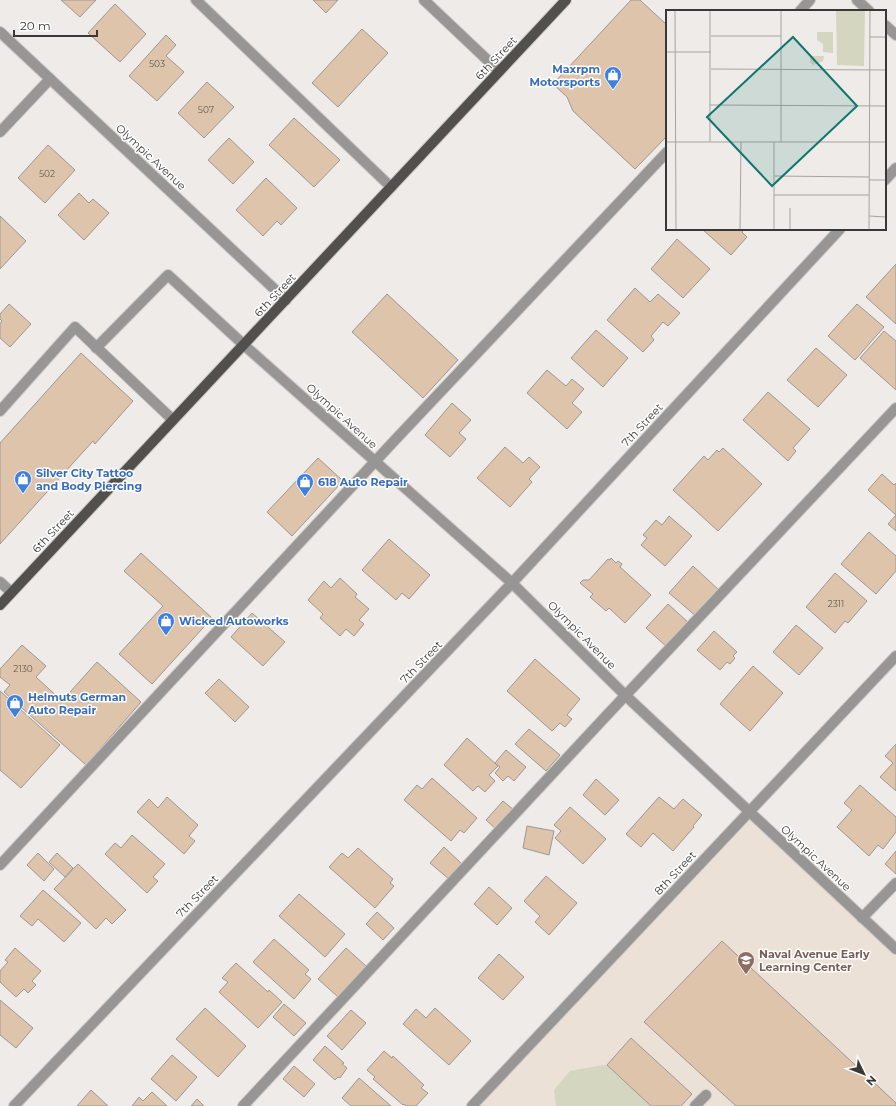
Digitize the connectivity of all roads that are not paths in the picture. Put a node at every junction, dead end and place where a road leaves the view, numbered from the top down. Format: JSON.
{"nodes":[{"id":1,"x":196,"y":0,"type":"edge"},
{"id":2,"x":424,"y":0,"type":"edge"},
{"id":3,"x":566,"y":0,"type":"edge"},
{"id":4,"x":810,"y":0,"type":"edge"},
{"id":5,"x":857,"y":0,"type":"edge"},
{"id":6,"x":801,"y":10,"type":"edge"},
{"id":7,"x":868,"y":10,"type":"edge"},
{"id":8,"x":886,"y":27,"type":"edge"},
{"id":9,"x":0,"y":32,"type":"edge"},
{"id":10,"x":896,"y":35,"type":"edge"},
{"id":11,"x":499,"y":72,"type":"junction"},
{"id":12,"x":50,"y":79,"type":"junction"},
{"id":13,"x":0,"y":132,"type":"edge"},
{"id":14,"x":666,"y":153,"type":"edge"},
{"id":15,"x":896,"y":168,"type":"edge"},
{"id":16,"x":886,"y":179,"type":"edge"},
{"id":17,"x":391,"y":187,"type":"junction"},
{"id":18,"x":839,"y":230,"type":"edge"},
{"id":19,"x":286,"y":300,"type":"junction"},
{"id":20,"x":244,"y":345,"type":"junction"},
{"id":21,"x":96,"y":348,"type":"junction"},
{"id":22,"x":896,"y":408,"type":"edge"},
{"id":23,"x":0,"y":411,"type":"edge"},
{"id":24,"x":173,"y":420,"type":"junction"},
{"id":25,"x":375,"y":462,"type":"junction"},
{"id":26,"x":0,"y":582,"type":"edge"},
{"id":27,"x":512,"y":583,"type":"junction"},
{"id":28,"x":11,"y":592,"type":"junction"},
{"id":29,"x":0,"y":605,"type":"edge"},
{"id":30,"x":896,"y":656,"type":"edge"},
{"id":31,"x":626,"y":696,"type":"junction"},
{"id":32,"x":749,"y":812,"type":"junction"},
{"id":33,"x":0,"y":865,"type":"edge"},
{"id":34,"x":896,"y":883,"type":"edge"},
{"id":35,"x":862,"y":918,"type":"junction"},
{"id":36,"x":896,"y":949,"type":"edge"},
{"id":37,"x":706,"y":1095,"type":"dead end"},
{"id":38,"x":14,"y":1106,"type":"edge"},
{"id":39,"x":243,"y":1106,"type":"edge"},
{"id":40,"x":472,"y":1106,"type":"edge"},
{"id":41,"x":695,"y":1106,"type":"edge"}],
"edges":[{"from":1,"to":17,"type":"street"},
{"from":2,"to":11,"type":"street"},
{"from":3,"to":11,"type":"main road","name":"6th Street"},
{"from":4,"to":6,"type":"street"},
{"from":5,"to":7,"type":"street"},
{"from":8,"to":10,"type":"street"},
{"from":9,"to":12,"type":"street","name":"Olympic Avenue"},
{"from":11,"to":17,"type":"main road","name":"6th Street"},
{"from":12,"to":13,"type":"street"},
{"from":12,"to":19,"type":"street","name":"Olympic Avenue"},
{"from":14,"to":25,"type":"street"},
{"from":15,"to":16,"type":"street"},
{"from":17,"to":19,"type":"main road","name":"6th Street"},
{"from":18,"to":27,"type":"street","name":"7th Street"},
{"from":19,"to":20,"type":"main road","name":"6th Street"},
{"from":20,"to":21,"type":"street","name":"Olympic Avenue"},
{"from":20,"to":24,"type":"main road","name":"6th Street"},
{"from":20,"to":25,"type":"street","name":"Olympic Avenue"},
{"from":21,"to":23,"type":"street"},
{"from":21,"to":24,"type":"street"},
{"from":22,"to":31,"type":"street"},
{"from":24,"to":28,"type":"main road","name":"6th Street"},
{"from":25,"to":27,"type":"street","name":"Olympic Avenue"},
{"from":25,"to":33,"type":"street"},
{"from":26,"to":28,"type":"street"},
{"from":27,"to":31,"type":"street","name":"Olympic Avenue"},
{"from":27,"to":38,"type":"street","name":"7th Street"},
{"from":28,"to":29,"type":"main road","name":"6th Street"},
{"from":30,"to":32,"type":"street","name":"8th Street"},
{"from":31,"to":32,"type":"street","name":"Olympic Avenue"},
{"from":31,"to":39,"type":"street"},
{"from":32,"to":35,"type":"street","name":"Olympic Avenue"},
{"from":32,"to":40,"type":"street","name":"8th Street"},
{"from":34,"to":35,"type":"street"},
{"from":35,"to":36,"type":"street","name":"Olympic Avenue"},
{"from":37,"to":41,"type":"street"}]}
